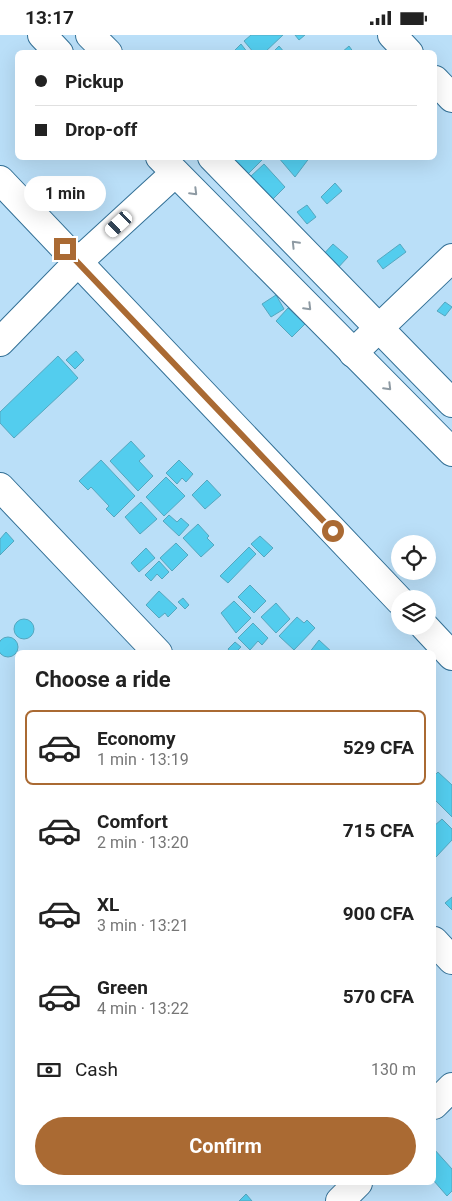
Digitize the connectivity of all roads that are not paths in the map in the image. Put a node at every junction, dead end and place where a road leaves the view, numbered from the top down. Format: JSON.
{"nodes":[{"id":1,"x":42,"y":35,"type":"edge"},
{"id":2,"x":90,"y":35,"type":"edge"},
{"id":3,"x":392,"y":35,"type":"edge"},
{"id":4,"x":56,"y":50,"type":"edge"},
{"id":5,"x":105,"y":50,"type":"edge"},
{"id":6,"x":405,"y":50,"type":"edge"},
{"id":7,"x":437,"y":82,"type":"edge"},
{"id":8,"x":452,"y":98,"type":"edge"},
{"id":9,"x":215,"y":160,"type":"edge"},
{"id":10,"x":167,"y":165,"type":"edge"},
{"id":11,"x":0,"y":180,"type":"edge"},
{"id":12,"x":452,"y":258,"type":"edge"},
{"id":13,"x":78,"y":262,"type":"junction"},
{"id":14,"x":378,"y":329,"type":"junction"},
{"id":15,"x":0,"y":342,"type":"edge"},
{"id":16,"x":353,"y":353,"type":"junction"},
{"id":17,"x":452,"y":403,"type":"edge"},
{"id":18,"x":452,"y":452,"type":"edge"},
{"id":19,"x":0,"y":487,"type":"edge"},
{"id":20,"x":391,"y":592,"type":"edge"},
{"id":21,"x":155,"y":650,"type":"edge"},
{"id":22,"x":436,"y":943,"type":"edge"},
{"id":23,"x":452,"y":960,"type":"edge"},
{"id":24,"x":452,"y":1087,"type":"edge"},
{"id":25,"x":436,"y":1103,"type":"edge"},
{"id":26,"x":356,"y":1185,"type":"edge"},
{"id":27,"x":340,"y":1201,"type":"edge"}],
"edges":[{"from":1,"to":4,"type":"street"},
{"from":2,"to":5,"type":"street"},
{"from":3,"to":6,"type":"street"},
{"from":7,"to":8,"type":"street"},
{"from":14,"to":9,"type":"street","one_way":true},
{"from":10,"to":13,"type":"street"},
{"from":10,"to":16,"type":"street","one_way":true},
{"from":11,"to":13,"type":"street"},
{"from":12,"to":14,"type":"street"},
{"from":13,"to":15,"type":"street"},
{"from":13,"to":20,"type":"street"},
{"from":14,"to":16,"type":"street"},
{"from":14,"to":17,"type":"street"},
{"from":16,"to":18,"type":"street","one_way":true},
{"from":19,"to":21,"type":"street"},
{"from":22,"to":23,"type":"street"},
{"from":24,"to":25,"type":"street"},
{"from":26,"to":27,"type":"street"}]}
